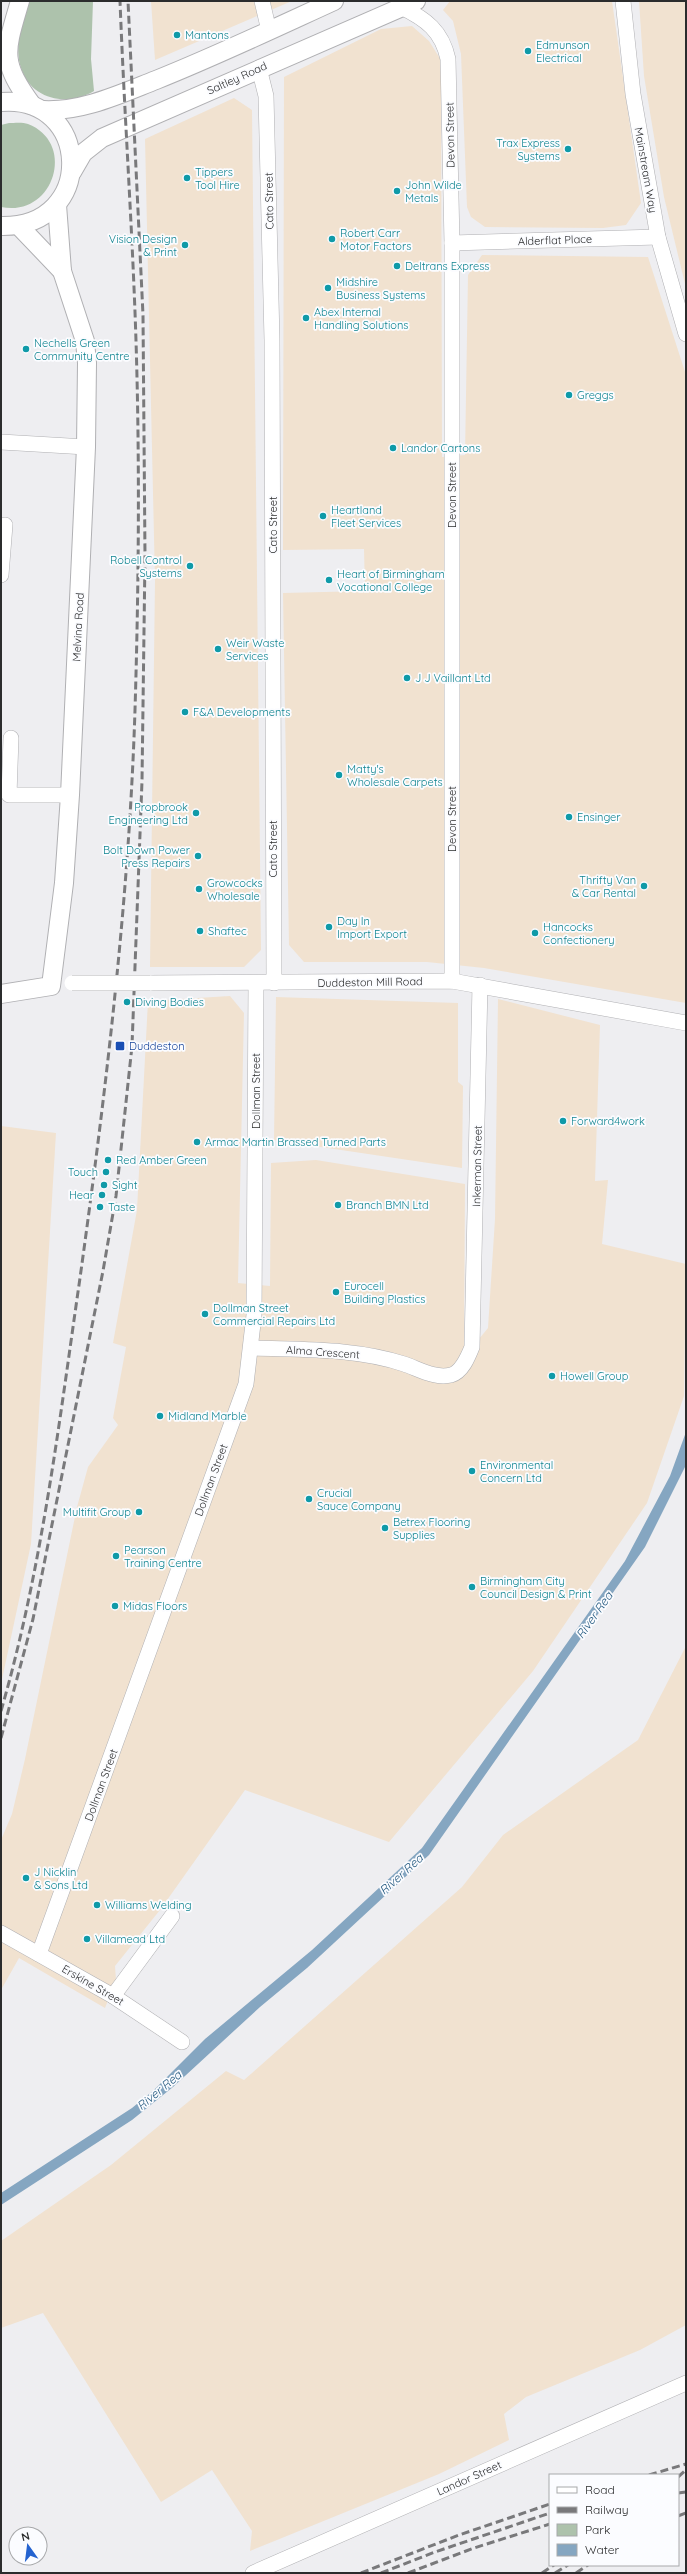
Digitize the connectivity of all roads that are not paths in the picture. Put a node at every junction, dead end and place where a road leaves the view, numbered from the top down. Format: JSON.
{"nodes":[{"id":1,"x":20,"y":1,"type":"edge"},
{"id":2,"x":262,"y":1,"type":"edge"},
{"id":3,"x":334,"y":1,"type":"edge"},
{"id":4,"x":622,"y":2,"type":"edge"},
{"id":5,"x":408,"y":4,"type":"edge"},
{"id":6,"x":269,"y":31,"type":"junction"},
{"id":7,"x":259,"y":68,"type":"junction"},
{"id":8,"x":1,"y":102,"type":"edge"},
{"id":9,"x":38,"y":108,"type":"junction"},
{"id":10,"x":72,"y":172,"type":"junction"},
{"id":11,"x":57,"y":205,"type":"junction"},
{"id":12,"x":1,"y":226,"type":"edge"},
{"id":13,"x":19,"y":226,"type":"junction"},
{"id":14,"x":658,"y":237,"type":"junction"},
{"id":15,"x":452,"y":243,"type":"junction"},
{"id":16,"x":62,"y":271,"type":"junction"},
{"id":17,"x":686,"y":334,"type":"edge"},
{"id":18,"x":1,"y":442,"type":"edge"},
{"id":19,"x":86,"y":447,"type":"junction"},
{"id":20,"x":5,"y":525,"type":"dead end"},
{"id":21,"x":1,"y":575,"type":"edge"},
{"id":22,"x":11,"y":738,"type":"dead end"},
{"id":23,"x":70,"y":795,"type":"junction"},
{"id":24,"x":452,"y":981,"type":"junction"},
{"id":25,"x":256,"y":983,"type":"junction"},
{"id":26,"x":274,"y":983,"type":"junction"},
{"id":27,"x":480,"y":985,"type":"junction"},
{"id":28,"x":51,"y":986,"type":"junction"},
{"id":29,"x":1,"y":994,"type":"edge"},
{"id":30,"x":685,"y":1022,"type":"edge"},
{"id":31,"x":472,"y":1347,"type":"joint"},
{"id":32,"x":252,"y":1348,"type":"junction"},
{"id":33,"x":172,"y":1916,"type":"dead end"},
{"id":34,"x":1,"y":1933,"type":"edge"},
{"id":35,"x":39,"y":1954,"type":"junction"},
{"id":36,"x":113,"y":1996,"type":"junction"},
{"id":37,"x":182,"y":2042,"type":"dead end"},
{"id":38,"x":686,"y":2383,"type":"edge"},
{"id":39,"x":253,"y":2573,"type":"edge"}],
"edges":[{"from":1,"to":9,"type":"main road"},
{"from":2,"to":6,"type":"street"},
{"from":3,"to":6,"type":"main road"},
{"from":4,"to":14,"type":"street","name":"Mainstream Way"},
{"from":5,"to":7,"type":"main road","name":"Saltley Road"},
{"from":5,"to":15,"type":"street","name":"Devon Street"},
{"from":6,"to":9,"type":"main road"},
{"from":7,"to":10,"type":"main road","name":"Saltley Road"},
{"from":7,"to":26,"type":"street","name":"Cato Street"},
{"from":8,"to":9,"type":"main road"},
{"from":9,"to":10,"type":"main road"},
{"from":10,"to":11,"type":"main road"},
{"from":11,"to":13,"type":"main road"},
{"from":11,"to":16,"type":"main road","name":"Melvina Road"},
{"from":12,"to":13,"type":"main road"},
{"from":13,"to":16,"type":"main road","name":"Melvina Road"},
{"from":14,"to":15,"type":"street","name":"Alderflat Place"},
{"from":14,"to":17,"type":"street","name":"Mainstream Way"},
{"from":15,"to":24,"type":"street","name":"Devon Street"},
{"from":16,"to":19,"type":"main road","name":"Melvina Road"},
{"from":18,"to":19,"type":"street"},
{"from":19,"to":23,"type":"main road","name":"Melvina Road"},
{"from":20,"to":21,"type":"street"},
{"from":22,"to":23,"type":"street"},
{"from":23,"to":28,"type":"main road","name":"Melvina Road"},
{"from":24,"to":26,"type":"street","name":"Duddeston Mill Road"},
{"from":24,"to":27,"type":"street","name":"Duddeston Mill Road"},
{"from":25,"to":26,"type":"street","name":"Duddeston Mill Road"},
{"from":25,"to":28,"type":"street","name":"Duddeston Mill Road","bridge":true},
{"from":25,"to":32,"type":"street","name":"Dollman Street"},
{"from":27,"to":30,"type":"street","name":"Duddeston Mill Road"},
{"from":27,"to":31,"type":"street","name":"Inkerman Street"},
{"from":28,"to":29,"type":"main road"},
{"from":31,"to":32,"type":"street","name":"Alma Crescent"},
{"from":32,"to":35,"type":"street","name":"Dollman Street"},
{"from":33,"to":36,"type":"street"},
{"from":34,"to":35,"type":"street","name":"Erskine Street"},
{"from":35,"to":36,"type":"street","name":"Erskine Street"},
{"from":36,"to":37,"type":"street","name":"Erskine Street"},
{"from":38,"to":39,"type":"street","name":"Landor Street"}]}
